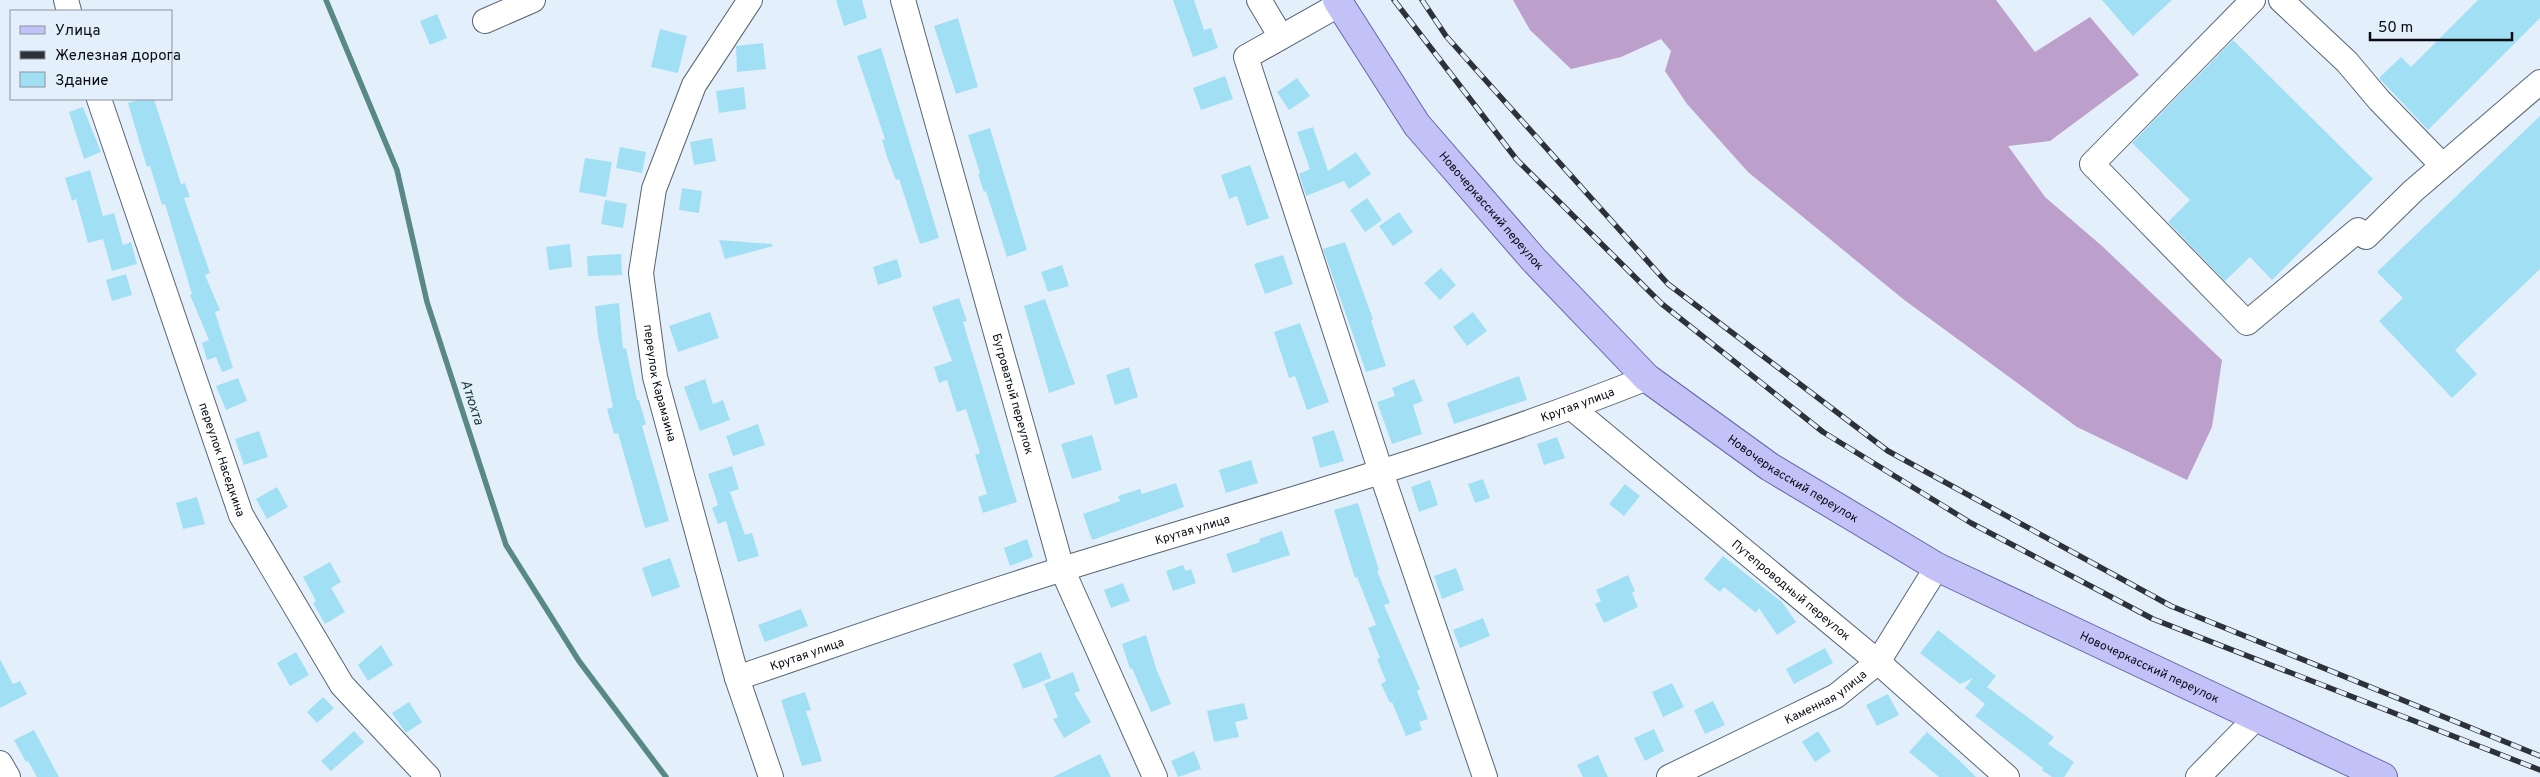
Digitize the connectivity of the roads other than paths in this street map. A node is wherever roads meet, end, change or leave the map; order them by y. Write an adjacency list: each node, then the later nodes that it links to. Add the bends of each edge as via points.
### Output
1 (533, 0): 8 (street)
2 (750, 0): 19 (street, переулок Карамзина, via 694,85 654,189 641,273 655,377)
3 (903, 0): 17 (street, Бугроватый переулок)
4 (1259, 0): 9 (street)
5 (2253, 0): 12 (street, via 2092,164 2247,323 2358,230 2366,238)
6 (2281, 0): 12 (street, via 2347,62)
7 (1338, 2): 9 (street, Новочеркасский переулок); 13 (main road, Новочеркасский переулок, via 1417,125 1534,260)
8 (485, 21)
9 (1281, 37): 15 (street, Новочеркасский переулок, via 1246,57)
10 (2540, 82): 12 (street)
11 (99, 100): 23 (street, переулок Наседкина, via 241,515 342,685)
12 (2442, 165)
13 (1647, 378): 14 (street, Крутая улица); 16 (main road, Новочеркасский переулок, via 1770,467)
14 (1572, 408): 15 (street, Крутая улица); 18 (street, Путепроводный переулок)
15 (1381, 472): 17 (street, Крутая улица); 26 (street, Новочеркасский переулок)
16 (1937, 567): 18 (street, Каменная улица); 20 (main road, Новочеркасский переулок)
17 (1062, 569): 19 (street, Крутая улица); 25 (street, Бугроватый переулок)
18 (1878, 662): 27 (street, Каменная улица, via 1836,696); 28 (street, Путепроводный переулок)
19 (737, 678): 24 (street, переулок Карамзина)
20 (2257, 717): 29 (street); 30 (main road, Новочеркасский переулок)
21 (0, 763): 22 (street)
22 (8, 777)
23 (428, 777)
24 (771, 777)
25 (1155, 777)
26 (1485, 777)
27 (1669, 777)
28 (2007, 777)
29 (2198, 777)
30 (2384, 777)

